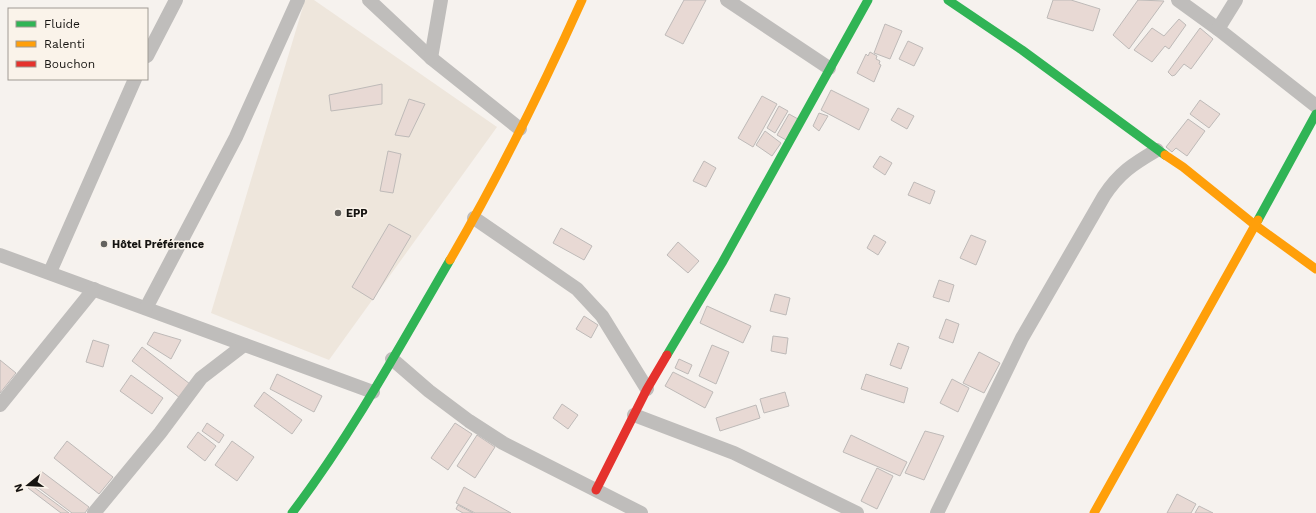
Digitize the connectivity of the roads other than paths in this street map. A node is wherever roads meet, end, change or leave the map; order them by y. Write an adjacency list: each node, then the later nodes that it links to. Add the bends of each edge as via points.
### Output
1 (176, 0): 12 (street)
2 (298, 0): 26 (street, via 236,137)
3 (369, 0): 13 (street)
4 (441, 0): 13 (street)
5 (582, 0): 18 (street)
6 (727, 0): 14 (street)
7 (868, 0): 14 (street)
8 (948, 0): 19 (street, via 1022,50)
9 (1178, 0): 11 (street)
10 (1236, 0): 11 (street)
11 (1218, 29): 16 (street)
12 (148, 54)
13 (431, 58): 18 (street)
14 (829, 68): 29 (street, via 722,262)
15 (135, 80): 24 (street)
16 (1316, 106)
17 (1316, 114): 21 (street)
18 (520, 129): 20 (street)
19 (1157, 150): 21 (street, via 1183,167); 39 (street, via 1132,165 1116,179 1104,196 1022,338)
20 (474, 218): 28 (street); 29 (street, via 577,289 602,316)
21 (1255, 225): 23 (street); 40 (street)
22 (0, 255): 24 (street)
23 (1316, 269)
24 (50, 272): 25 (street)
25 (94, 289): 26 (street); 31 (street)
26 (146, 308): 27 (street)
27 (244, 345): 30 (street); 35 (street, via 201,378 160,433)
28 (392, 359): 30 (street); 33 (street, via 429,391 503,443)
29 (647, 389): 32 (street)
30 (372, 392): 36 (street)
31 (0, 405)
32 (634, 415): 33 (street); 38 (street, via 734,453)
33 (596, 490): 34 (street)
34 (612, 507): 37 (street)
35 (94, 513)
36 (292, 513)
37 (641, 513)
38 (857, 513)
39 (937, 513)
40 (1094, 513)

